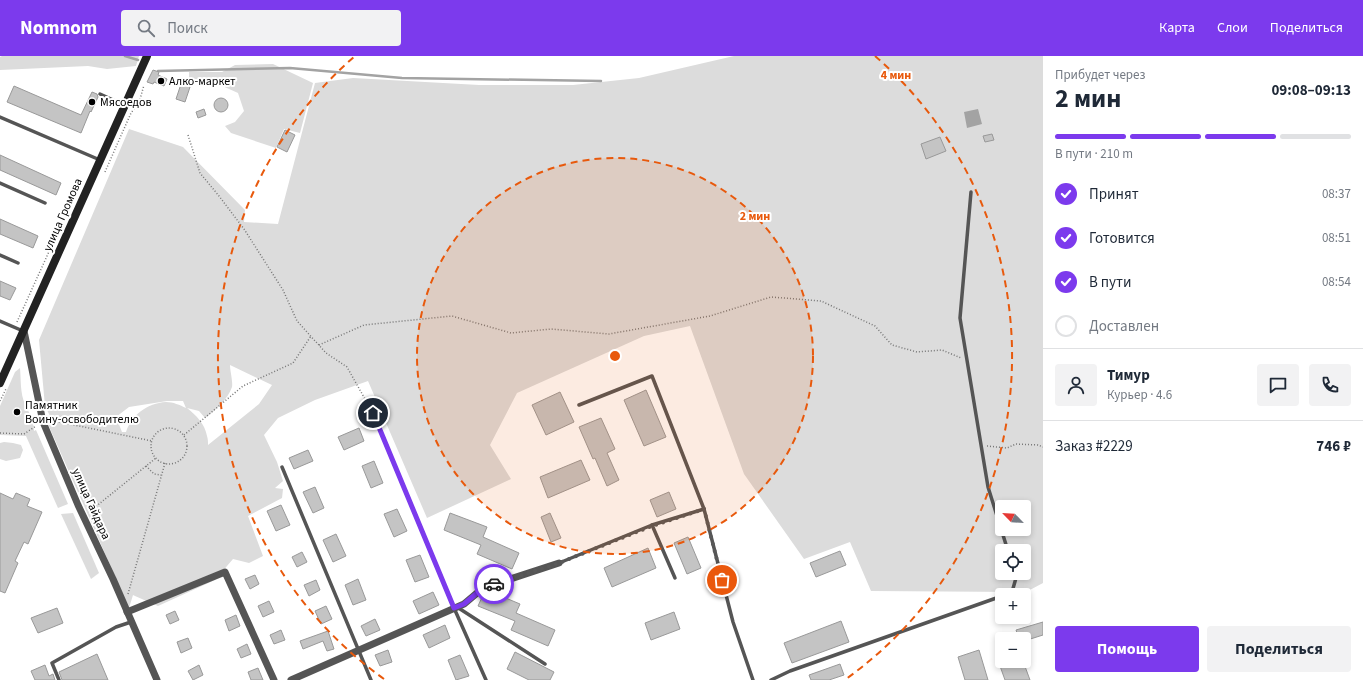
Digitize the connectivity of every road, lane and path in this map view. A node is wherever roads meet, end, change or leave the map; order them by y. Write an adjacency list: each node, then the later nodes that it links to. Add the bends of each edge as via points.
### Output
1 (146, 58): 3 (street, улица Громова)
2 (100, 94): 3 (lane)
3 (126, 106): 6 (street, улица Громова)
4 (0, 117): 6 (lane)
5 (188, 135): 14 (path, via 200,173 244,229 283,290 297,321)
6 (101, 160): 13 (street, улица Громова)
7 (0, 183): 9 (lane)
8 (971, 192): 16 (lane, via 960,318)
9 (45, 203)
10 (0, 255): 11 (lane)
11 (18, 263)
12 (0, 321): 13 (lane)
13 (24, 331): 17 (street, улица Громова); 20 (street, улица Гайдара)
14 (311, 336): 15 (path); 22 (path, via 293,363 243,386)
15 (319, 346): 16 (path, via 364,325 452,316 511,333 551,329 609,334 710,316 771,297 821,301 875,326 892,345 917,352 942,350); 19 (path, via 347,367)
16 (967, 360): 24 (lane)
17 (0, 383)
18 (579, 405): 31 (lane, via 652,376)
19 (373, 413): 38 (lane)
20 (43, 422): 21 (path, via 24,434); 23 (path, via 50,420); 32 (street, улица Гайдара)
21 (0, 433)
22 (184, 434): 23 (path, via 175,428 163,428); 27 (path, via 188,447 183,458 172,464)
23 (152, 441): 26 (path, via 151,447)
24 (981, 445): 25 (path, via 1007,448 1016,444 1038,444); 34 (lane, via 988,487)
25 (1043, 447)
26 (156, 458): 27 (path); 28 (path)
27 (165, 463): 30 (path)
28 (146, 466): 30 (path, via 154,474); 32 (path)
29 (282, 467): 41 (lane)
30 (161, 476): 39 (path)
31 (704, 509): 33 (lane); 49 (lane, via 733,622)
32 (84, 517): 39 (street, улица Гайдара)
33 (652, 526): 35 (lane); 36 (lane)
34 (1006, 544)
35 (559, 563): 38 (street, via 483,588 464,604)
36 (675, 578)
37 (995, 598): 50 (lane)
38 (456, 607): 41 (street); 42 (lane); 48 (lane)
39 (126, 609): 40 (street, улица Гайдара); 45 (street, via 225,572)
40 (132, 622): 43 (lane, via 116,627 52,663); 44 (street, улица Гайдара)
41 (359, 651): 46 (street); 47 (lane)
42 (545, 664)
43 (59, 680)
44 (157, 680)
45 (274, 680)
46 (291, 680)
47 (371, 680)
48 (486, 680)
49 (753, 680)
50 (771, 680)

